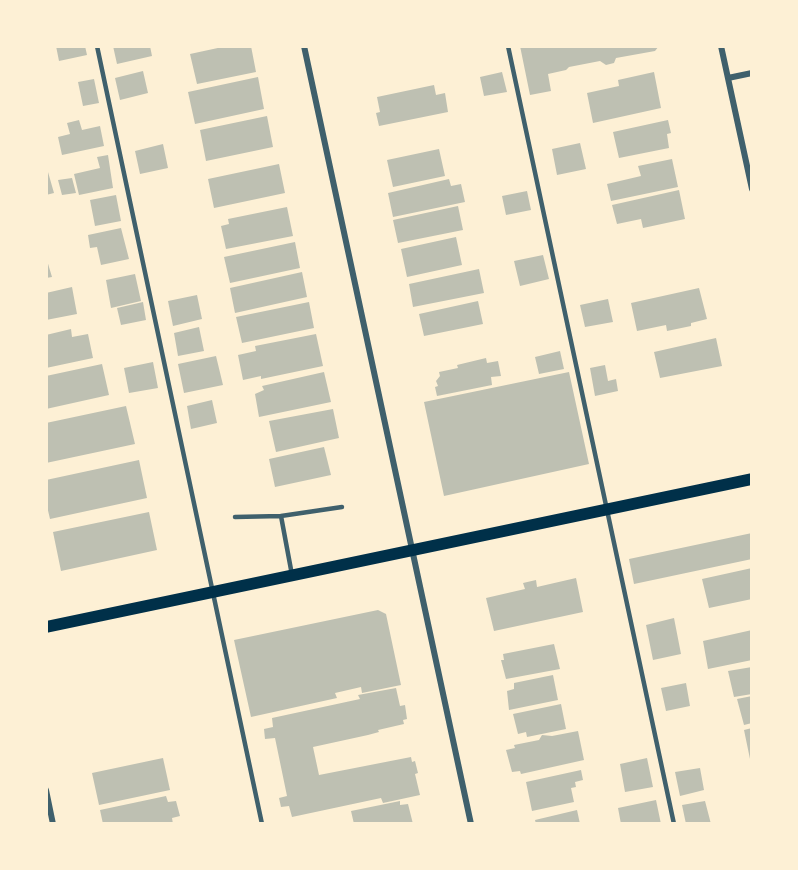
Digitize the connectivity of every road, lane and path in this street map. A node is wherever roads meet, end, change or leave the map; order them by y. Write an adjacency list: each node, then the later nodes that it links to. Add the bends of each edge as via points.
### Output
1 (97, 46): 15 (lane)
2 (304, 46): 13 (street)
3 (508, 46): 10 (lane)
4 (722, 46): 6 (street)
5 (752, 73): 6 (street)
6 (728, 78): 7 (street)
7 (752, 189)
8 (752, 479): 10 (main road)
9 (342, 507): 11 (lane)
10 (607, 510): 13 (main road); 21 (lane)
11 (281, 516): 12 (lane); 14 (lane)
12 (236, 517)
13 (413, 550): 14 (main road); 20 (street)
14 (292, 575): 15 (main road)
15 (213, 592): 16 (main road); 19 (lane)
16 (46, 627)
17 (46, 790): 18 (street)
18 (54, 824)
19 (262, 824)
20 (471, 824)
21 (674, 824)

